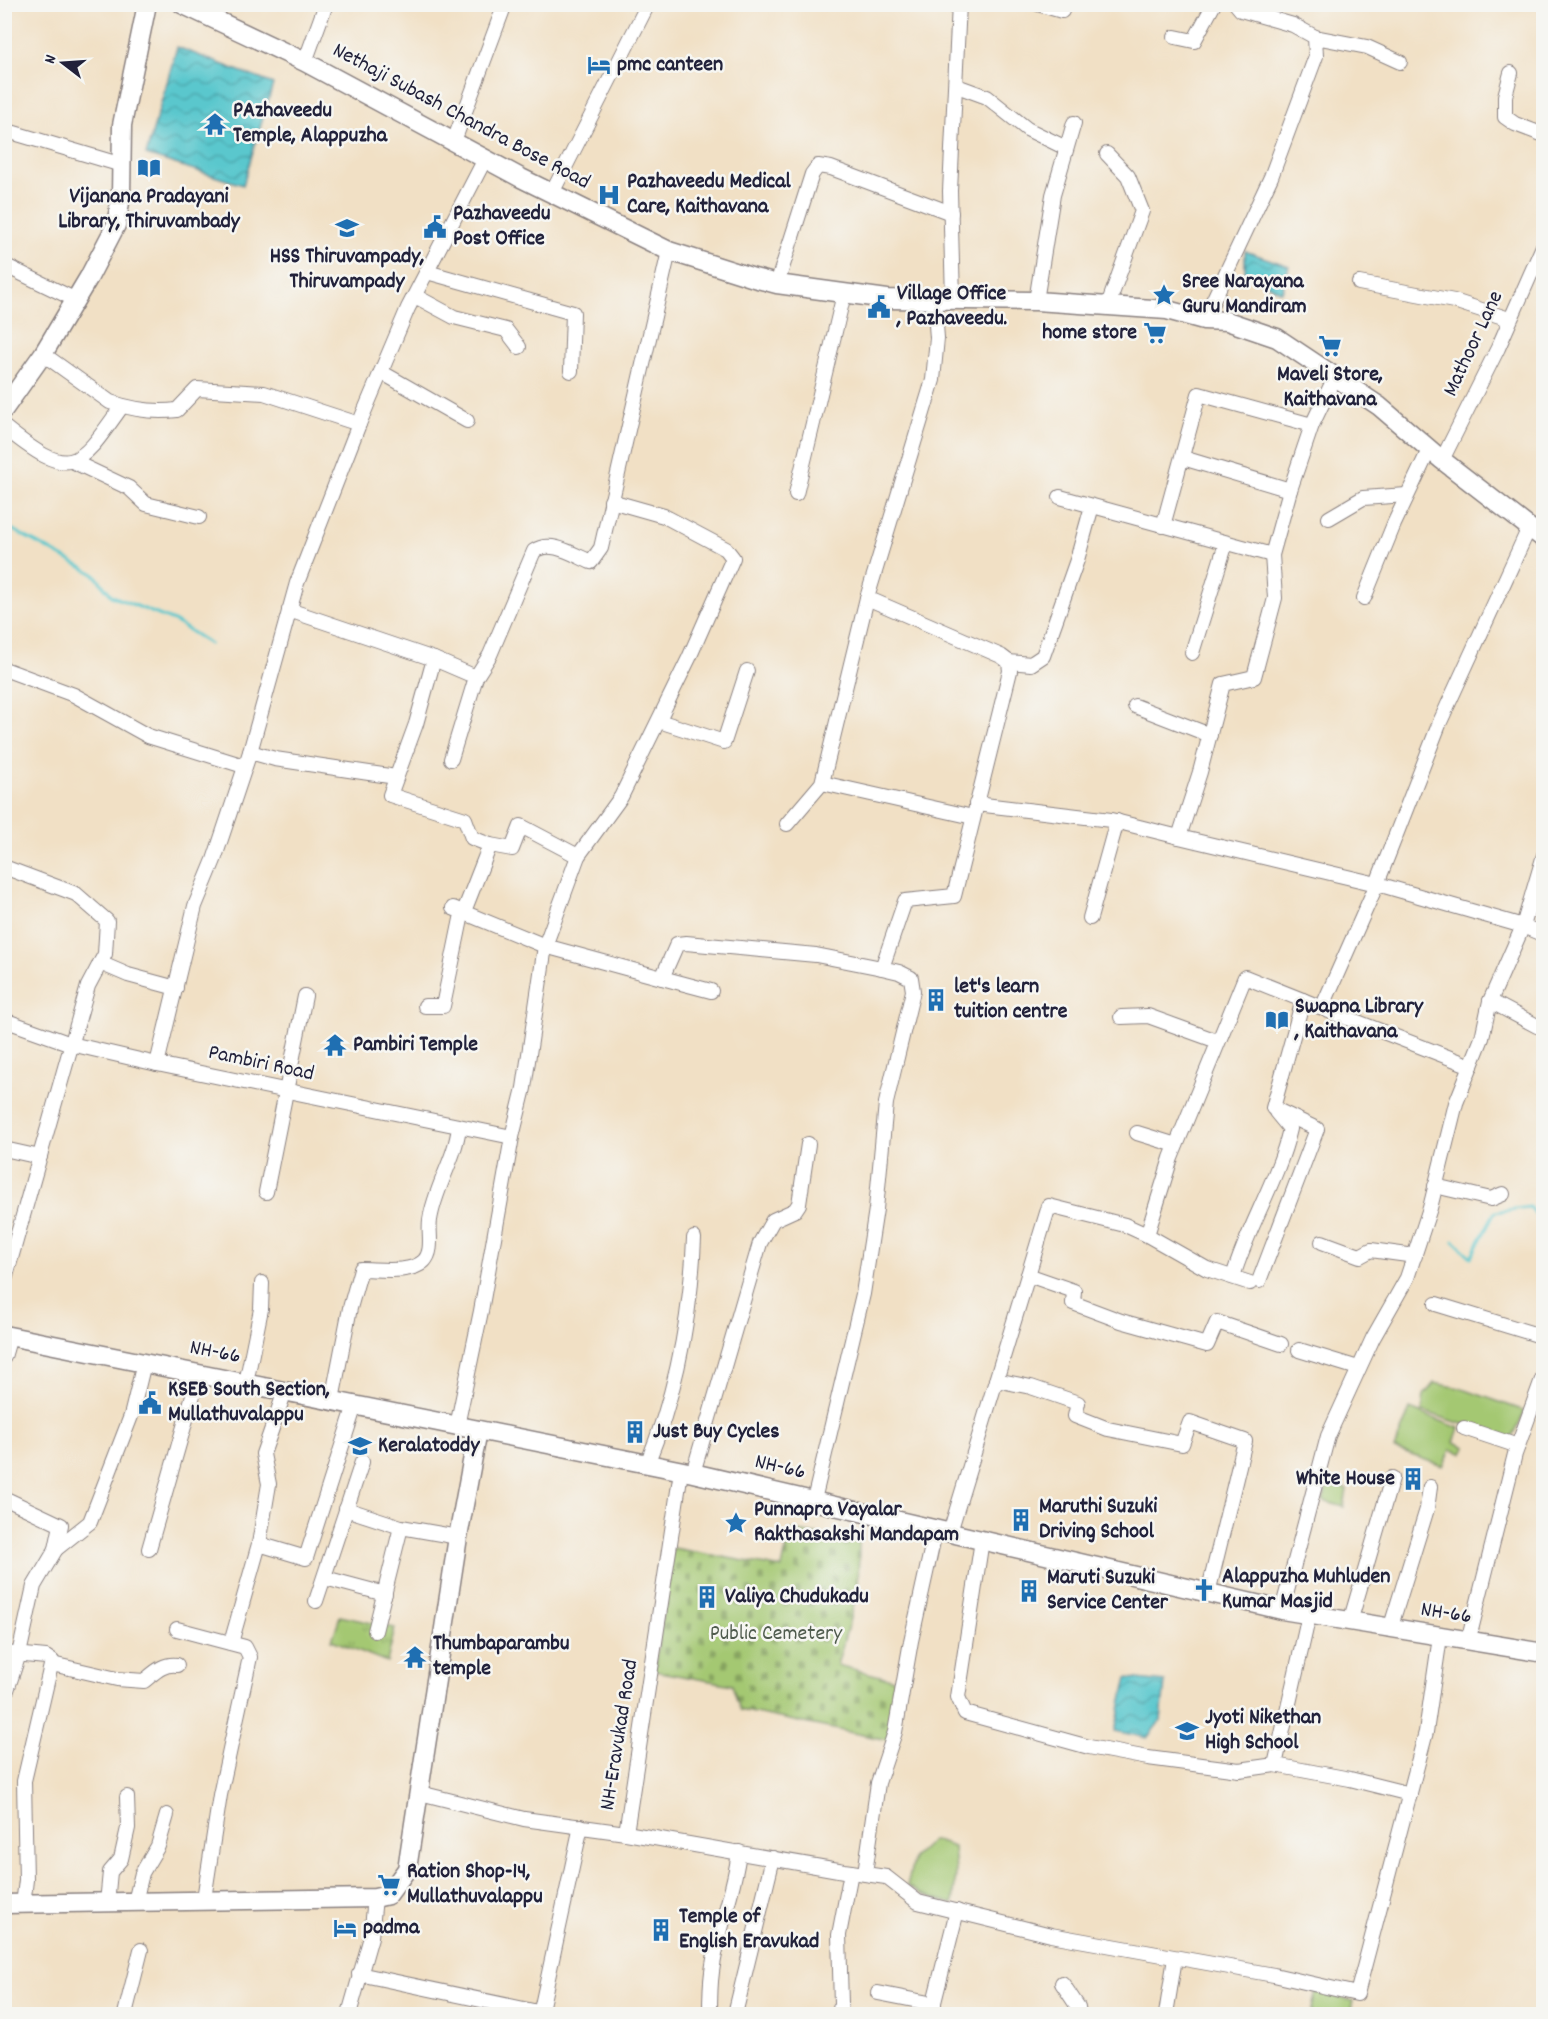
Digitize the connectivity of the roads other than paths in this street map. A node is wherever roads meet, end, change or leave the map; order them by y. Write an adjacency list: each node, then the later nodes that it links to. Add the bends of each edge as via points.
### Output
1 (147, 4): 25 (main road, via 122,125)
2 (182, 4): 10 (main road, Nethaji Subash Chandra Bose Road)
3 (326, 4): 14 (street)
4 (505, 4): 21 (street)
5 (648, 4): 26 (street)
6 (959, 4): 17 (street)
7 (1038, 4): 11 (street)
8 (1214, 4): 12 (street, via 1194,41)
9 (1236, 4): 13 (street, via 1241,10 1293,25)
10 (208, 10): 14 (main road, Nethaji Subash Chandra Bose Road)
11 (1062, 11)
12 (1175, 36)
13 (1315, 37): 15 (street, via 1367,47); 42 (street, via 1316,56 1271,177)
14 (305, 62): 21 (main road, Nethaji Subash Chandra Bose Road)
15 (1400, 62)
16 (1511, 73): 20 (street, via 1505,117)
17 (957, 86): 22 (street, via 987,97 1028,129); 27 (street)
18 (1074, 123): 22 (street)
19 (4, 130): 25 (street)
20 (1544, 135)
21 (454, 141): 24 (main road, Nethaji Subash Chandra Bose Road)
22 (1066, 148): 39 (street, via 1053,195)
23 (1107, 154): 40 (street, via 1128,176 1142,211)
24 (485, 159): 26 (main road, Nethaji Subash Chandra Bose Road); 31 (street)
25 (122, 165): 38 (main road, via 116,225)
26 (552, 193): 29 (main road, Nethaji Subash Chandra Bose Road)
27 (951, 213): 33 (street, via 818,166 812,174); 37 (street)
28 (1544, 244): 41 (street, Mathoor Lane)
29 (669, 251): 33 (main road, Nethaji Subash Chandra Bose Road); 61 (street)
30 (4, 265): 38 (street)
31 (427, 272): 35 (street); 45 (street, via 573,313)
32 (1359, 283): 41 (street, via 1454,301)
33 (777, 284): 34 (main road, Nethaji Subash Chandra Bose Road)
34 (844, 294): 36 (main road, Nethaji Subash Chandra Bose Road); 58 (street)
35 (414, 296): 43 (street, via 454,317 506,330); 46 (street)
36 (934, 299): 37 (main road, Nethaji Subash Chandra Bose Road); 69 (street, via 937,338 933,380)
37 (953, 299): 39 (main road, Nethaji Subash Chandra Bose Road)
38 (76, 300): 44 (main road)
39 (1036, 301): 40 (main road, Nethaji Subash Chandra Bose Road)
40 (1108, 305): 42 (main road, Nethaji Subash Chandra Bose Road, via 1167,310)
41 (1509, 319): 54 (street, Mathoor Lane, via 1498,348)
42 (1204, 320): 47 (main road, Nethaji Subash Chandra Bose Road, via 1227,321 1277,338)
43 (519, 347)
44 (43, 354): 48 (street, via 110,402); 49 (main road)
45 (571, 371)
46 (381, 372): 50 (street); 51 (street)
47 (1336, 375): 52 (street); 54 (main road, Nethaji Subash Chandra Bose Road)
48 (122, 406): 51 (street, via 177,410 197,389 264,393); 56 (street, via 87,454)
49 (4, 409)
50 (467, 421)
51 (359, 424): 71 (street)
52 (1312, 425): 55 (street, via 1199,394); 57 (street)
53 (4, 427): 56 (street, via 36,452)
54 (1435, 455): 59 (street, Mathoor Lane); 66 (main road, Nethaji Subash Chandra Bose Road)
55 (1183, 458): 57 (street); 65 (street)
56 (74, 462): 63 (street, via 129,489 146,504)
57 (1290, 490): 68 (street)
58 (796, 494)
59 (1407, 495): 64 (street, via 1363,498); 70 (street, Mathoor Lane)
60 (1060, 497): 62 (street)
61 (610, 501): 77 (street, via 601,548 591,562 553,546 541,546 534,551 490,655); 79 (street, via 664,516 726,549 733,558)
62 (1092, 506): 65 (street); 74 (street, via 1043,656 1031,664)
63 (199, 517)
64 (1329, 518)
65 (1164, 526): 67 (street)
66 (1536, 533): 94 (street, via 1440,722)
67 (1226, 543): 68 (street); 72 (street)
68 (1272, 555): 80 (street, via 1275,598 1254,676 1223,684)
69 (867, 598): 74 (street); 85 (street)
70 (1364, 598)
71 (290, 610): 73 (street); 81 (street)
72 (1192, 653)
73 (434, 659): 77 (street); 84 (street)
74 (1009, 662): 86 (street, via 1009,678)
75 (4, 669): 83 (street, via 74,695 148,736)
76 (747, 671): 79 (street, via 724,742)
77 (476, 676): 82 (street)
78 (1135, 706): 80 (street)
79 (659, 721): 92 (street, via 621,797)
80 (1210, 735): 89 (street)
81 (250, 752): 83 (street); 84 (street)
82 (451, 759)
83 (244, 766): 103 (street, via 195,906)
84 (396, 777): 90 (street, via 390,795 465,819 472,838)
85 (822, 783): 86 (street); 88 (street)
86 (975, 810): 87 (street); 101 (street, via 954,896 905,901)
87 (1117, 821): 89 (street); 96 (street)
88 (787, 824)
89 (1179, 837): 94 (street)
90 (490, 845): 92 (street, via 512,849 521,826); 95 (street)
91 (1544, 855): 97 (street)
92 (578, 856): 99 (street)
93 (4, 867): 100 (street, via 76,894 107,921 105,954)
94 (1376, 886): 97 (street); 109 (street, via 1325,1001)
95 (458, 910): 99 (street); 108 (street, via 443,1006)
96 (1090, 918)
97 (1523, 926): 98 (street); 107 (street)
98 (1544, 934)
99 (545, 946): 102 (street); 121 (street, via 524,1088)
100 (100, 963): 103 (street); 114 (street, via 87,986)
101 (882, 968): 102 (street, via 816,955 686,943 677,944); 162 (street, via 911,978 913,991 886,1103 863,1294)
102 (662, 978): 104 (street)
103 (176, 988): 115 (street)
104 (711, 991)
105 (305, 996): 117 (street)
106 (1303, 1000): 109 (street); 113 (street, via 1245,976); 118 (street)
107 (1490, 1001): 112 (street); 116 (street)
108 (425, 1006)
109 (1325, 1009): 116 (street)
110 (1121, 1017): 113 (street, via 1148,1016)
111 (4, 1020): 114 (street, Pambiri Road)
112 (1537, 1026)
113 (1217, 1041): 123 (street)
114 (71, 1044): 115 (street, Pambiri Road); 125 (street)
115 (157, 1064): 117 (street, Pambiri Road)
116 (1471, 1066): 126 (street, via 1456,1103)
117 (287, 1091): 119 (street, Pambiri Road); 127 (street)
118 (1273, 1108): 134 (street, via 1290,1129 1284,1154 1242,1244); 134 (street, via 1317,1129 1255,1282)
119 (459, 1127): 121 (street, Pambiri Road); 150 (street, via 457,1146 437,1188 424,1261 409,1268 361,1269)
120 (1137, 1133): 123 (street)
121 (512, 1137): 152 (street)
122 (808, 1144): 158 (street, NH-Eravukad Road, via 799,1203 795,1210 773,1220 760,1243)
123 (1176, 1145): 129 (street)
124 (4, 1149): 125 (street)
125 (40, 1157): 136 (street)
126 (1435, 1186): 128 (street, via 1491,1199); 132 (street)
127 (266, 1192)
128 (1503, 1194)
129 (1147, 1235): 133 (street, via 1125,1225 1048,1206); 134 (street, via 1207,1269)
130 (694, 1238): 157 (street, via 692,1286 679,1361)
131 (1322, 1242): 132 (street, via 1360,1256 1371,1250)
132 (1415, 1256): 144 (street)
133 (1028, 1275): 140 (street, via 1074,1291 1073,1303 1120,1321 1207,1345 1216,1322); 147 (street)
134 (1233, 1277)
135 (262, 1282): 148 (street, via 261,1309)
136 (4, 1283)
137 (1436, 1304): 139 (street)
138 (8, 1335): 142 (street); 143 (main road, NH-66)
139 (1544, 1337)
140 (1281, 1344)
141 (1299, 1350): 144 (street)
142 (4, 1357)
143 (144, 1364): 145 (main road, NH-66); 169 (street, via 131,1416 90,1522)
144 (1358, 1368): 175 (street, via 1328,1436)
145 (199, 1374): 148 (main road, NH-66); 170 (street)
146 (1544, 1374): 155 (street)
147 (996, 1380): 165 (street); 172 (street, via 1078,1403 1076,1416 1108,1429 1182,1444 1190,1422 1245,1441)
148 (246, 1383): 149 (main road, NH-66)
149 (285, 1391): 150 (main road, NH-66); 168 (street, via 263,1454 268,1484)
150 (332, 1400): 151 (main road, NH-66)
151 (355, 1406): 152 (main road, NH-66); 168 (street, via 306,1558)
152 (457, 1426): 154 (main road, NH-66)
153 (1464, 1428): 155 (street)
154 (478, 1430): 157 (main road, NH-66); 166 (main road)
155 (1518, 1446): 182 (street)
156 (362, 1462): 163 (street)
157 (647, 1464): 158 (main road, NH-66)
158 (687, 1472): 162 (main road, NH-66); 196 (street, NH-Eravukad Road)
159 (1392, 1478): 177 (street)
160 (1430, 1487): 179 (street, via 1427,1509)
161 (4, 1498): 169 (street, via 62,1525)
162 (814, 1500): 165 (main road, NH-66)
163 (346, 1509): 164 (street); 171 (street)
164 (401, 1527): 166 (street); 173 (street)
165 (943, 1530): 167 (main road, NH-66); 199 (street, via 910,1641 895,1732 878,1783)
166 (458, 1538): 191 (main road)
167 (982, 1540): 172 (main road, NH-66); 190 (street, via 958,1697 965,1713 1089,1747 1148,1758 1239,1770)
168 (259, 1544): 183 (street)
169 (56, 1550): 186 (street, via 34,1586)
170 (149, 1550)
171 (325, 1578): 173 (street); 174 (street)
172 (1208, 1593): 175 (main road, NH-66)
173 (385, 1594): 180 (street)
174 (316, 1601)
175 (1282, 1610): 176 (main road, NH-66)
176 (1309, 1615): 177 (main road, NH-66); 190 (street)
177 (1350, 1622): 179 (main road, NH-66)
178 (177, 1629): 183 (street)
179 (1390, 1629): 181 (main road, NH-66)
180 (375, 1631)
181 (1440, 1637): 182 (main road, NH-66); 192 (street, via 1426,1732)
182 (1468, 1642): 185 (main road, NH-66)
183 (231, 1643): 201 (street, via 245,1647 250,1658 220,1795)
184 (4, 1653): 186 (street)
185 (1544, 1653)
186 (19, 1654): 187 (street, via 46,1657); 189 (street)
187 (52, 1664): 188 (street, via 144,1681 170,1664); 205 (street, via 24,1781)
188 (177, 1665)
189 (4, 1699)
190 (1275, 1765): 192 (street)
191 (420, 1794): 195 (street, NH-Eravukad Road, via 524,1820); 200 (main road, via 407,1869 388,1895)
192 (1410, 1794): 208 (street, via 1357,1994)
193 (128, 1797): 203 (street, via 128,1827 121,1859 110,1872)
194 (166, 1815): 202 (street, via 158,1846 142,1873)
195 (581, 1826): 196 (street, NH-Eravukad Road); 213 (street)
196 (626, 1833): 197 (street)
197 (739, 1851): 198 (street); 217 (street, via 735,1884 712,1971)
198 (773, 1858): 199 (street); 218 (street)
199 (858, 1872): 206 (street, via 886,1877 918,1902); 219 (street, via 839,1935)
200 (375, 1898): 201 (main road); 209 (street, via 371,1937)
201 (204, 1899): 202 (main road)
202 (135, 1902): 203 (main road)
203 (107, 1903): 205 (main road)
204 (4, 1904): 205 (main road)
205 (23, 1905)
206 (957, 1911): 208 (street, via 1052,1935); 212 (street)
207 (141, 1950): 214 (street)
208 (1175, 1958): 221 (street)
209 (359, 1974): 213 (street, via 534,2013); 215 (street)
210 (1062, 1983): 220 (street)
211 (878, 1994): 212 (street)
212 (933, 2009)
213 (541, 2010): 216 (street)
214 (125, 2014)
215 (349, 2014)
216 (555, 2014)
217 (710, 2014)
218 (735, 2014)
219 (839, 2014)
220 (1079, 2014)
221 (1166, 2014)

